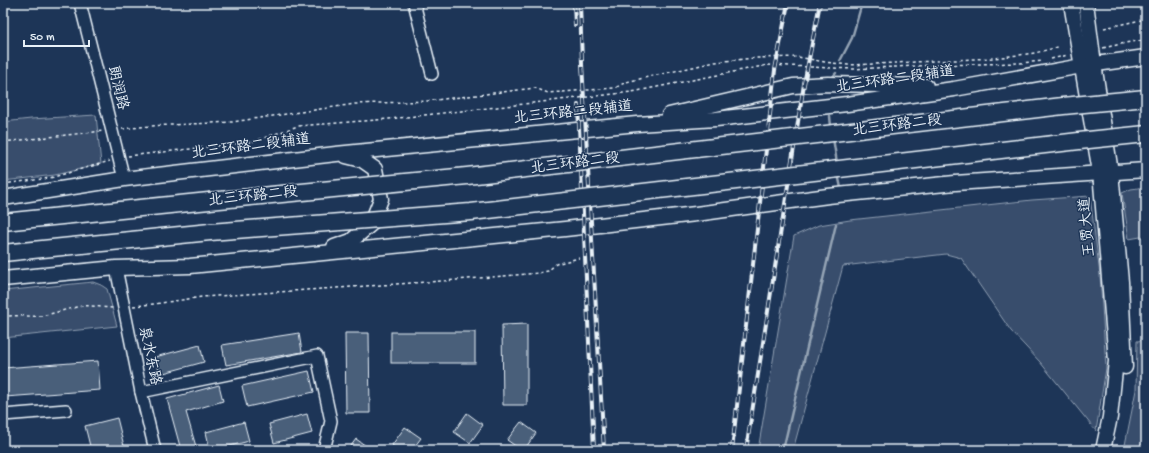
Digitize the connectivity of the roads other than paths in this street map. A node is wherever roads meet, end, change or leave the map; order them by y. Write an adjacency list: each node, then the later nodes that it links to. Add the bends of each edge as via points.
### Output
1 (80, 3): 17 (street, 朗润路)
2 (414, 3): 7 (street)
3 (1071, 3): 6 (main road, 王贾大道)
4 (1086, 3): 6 (main road, 王贾大道)
5 (1146, 57): 6 (main road, 北三环路二段辅道)
6 (1087, 58): 8 (main road, 北三环路二段辅道); 16 (main road, 王贾大道)
7 (432, 74)
8 (967, 87): 12 (main road, 北三环路二段辅道, via 716,119); 12 (main road, via 828,84 793,86)
9 (1146, 90): 11 (highway, bridge)
10 (1146, 98): 11 (highway, 北三环路二段, bridge)
11 (1064, 106): 20 (highway, 北三环路二段, bridge, via 467,176)
12 (637, 124): 14 (main road, 北三环路二段辅道)
13 (1146, 134): 22 (highway, 北三环路二段, bridge, via 472,212 210,232)
14 (336, 154): 17 (main road, 北三环路二段辅道); 23 (main road, via 362,160 374,169 381,199 371,224 351,241)
15 (1146, 170): 16 (main road)
16 (1105, 172): 23 (main road, via 828,196 688,215); 31 (main road, 王贾大道, via 1116,361 1110,417); 32 (main road, 王贾大道, via 1121,282 1125,362 1121,410)
17 (124, 179): 18 (main road, 北三环路二段辅道)
18 (3, 198)
19 (3, 215): 20 (highway)
20 (50, 217): 21 (highway, 北三环路二段)
21 (3, 222)
22 (4, 253)
23 (313, 254): 24 (main road, via 190,266)
24 (116, 268): 25 (main road); 26 (street, 泉水东路)
25 (3, 279)
26 (141, 392): 29 (street, 泉水东路); 30 (street, via 318,356 331,421)
27 (66, 410): 28 (street)
28 (3, 415)
29 (155, 450)
30 (326, 450)
31 (1103, 450)
32 (1112, 450)

